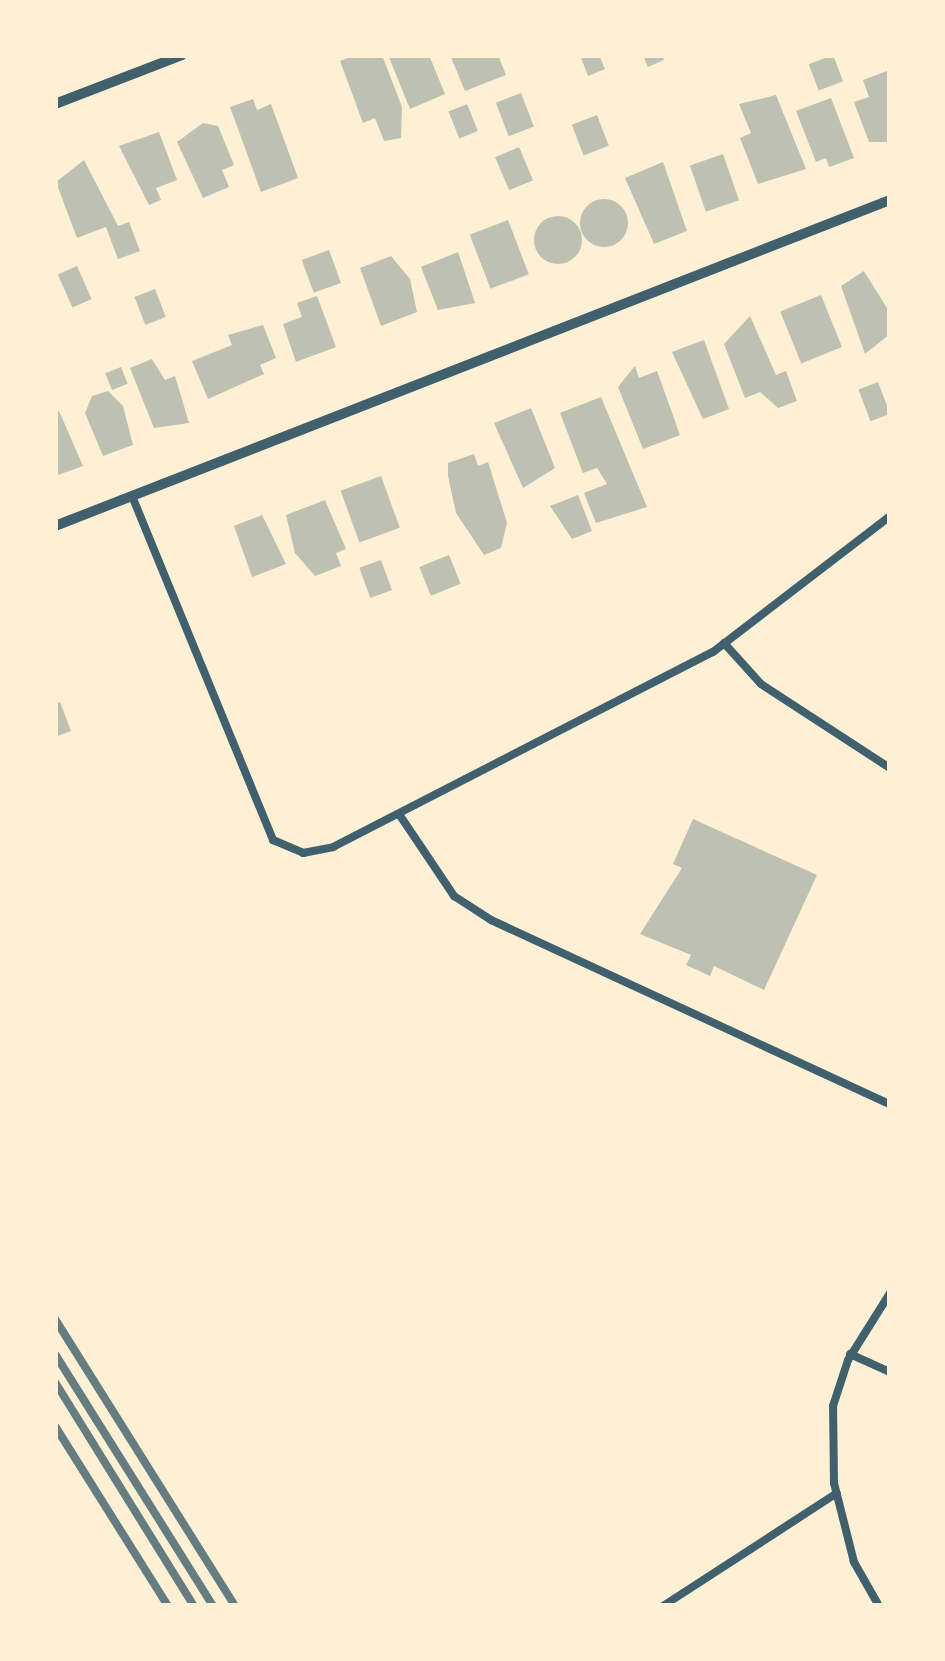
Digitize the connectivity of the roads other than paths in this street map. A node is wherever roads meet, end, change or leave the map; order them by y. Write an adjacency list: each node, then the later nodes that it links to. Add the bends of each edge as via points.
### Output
1 (182, 55): 2 (street)
2 (55, 104)
3 (890, 200): 4 (street)
4 (132, 496): 6 (street); 9 (lane, via 273,840 303,853 334,847)
5 (890, 516): 7 (lane)
6 (55, 526)
7 (724, 643): 8 (lane, via 761,684); 9 (lane)
8 (890, 768)
9 (399, 814): 10 (lane, via 454,896 491,920)
10 (890, 1104)
11 (890, 1294): 12 (lane)
12 (850, 1354): 13 (lane); 14 (lane, via 833,1406)
13 (890, 1372)
14 (837, 1493): 15 (lane); 16 (lane, via 854,1562)
15 (663, 1606)
16 (879, 1606)

